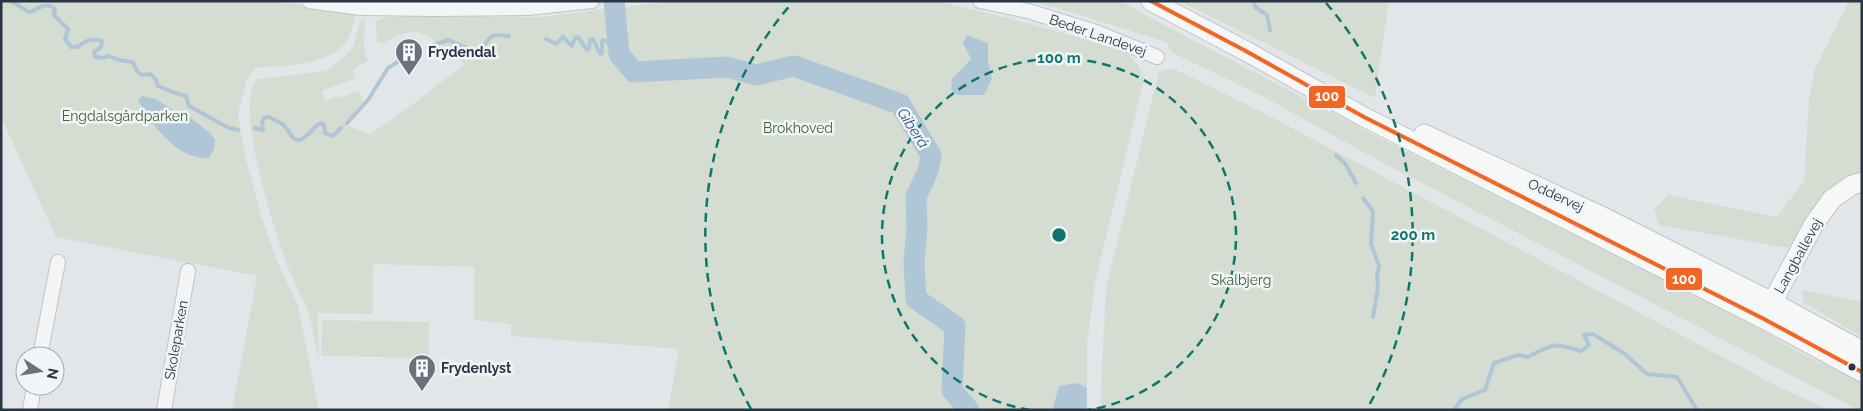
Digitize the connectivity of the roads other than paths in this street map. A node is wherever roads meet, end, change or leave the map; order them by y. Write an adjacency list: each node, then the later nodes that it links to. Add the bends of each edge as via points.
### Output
1 (309, 1): 2 (street, via 361,8 434,9 528,8)
2 (592, 1)
3 (980, 1): 6 (street, Beder Landevej, via 1028,11 1096,32)
4 (1151, 1): 5 (main road, Oddervej)
5 (1244, 50): 10 (main road, Oddervej, via 1599,215); 11 (main road, Oddervej, via 1364,117)
6 (1158, 56)
7 (1862, 182): 10 (main road, Langballevej, via 1832,199 1818,218)
8 (58, 262): 12 (street)
9 (188, 271): 17 (street, Skoleparken)
10 (1772, 302): 11 (main road, Langballevej); 13 (main road, Oddervej)
11 (1764, 319): 14 (main road, Oddervej)
12 (42, 346)
13 (1862, 351)
14 (1862, 372)
15 (32, 396): 16 (street)
16 (30, 410)
17 (164, 410)

